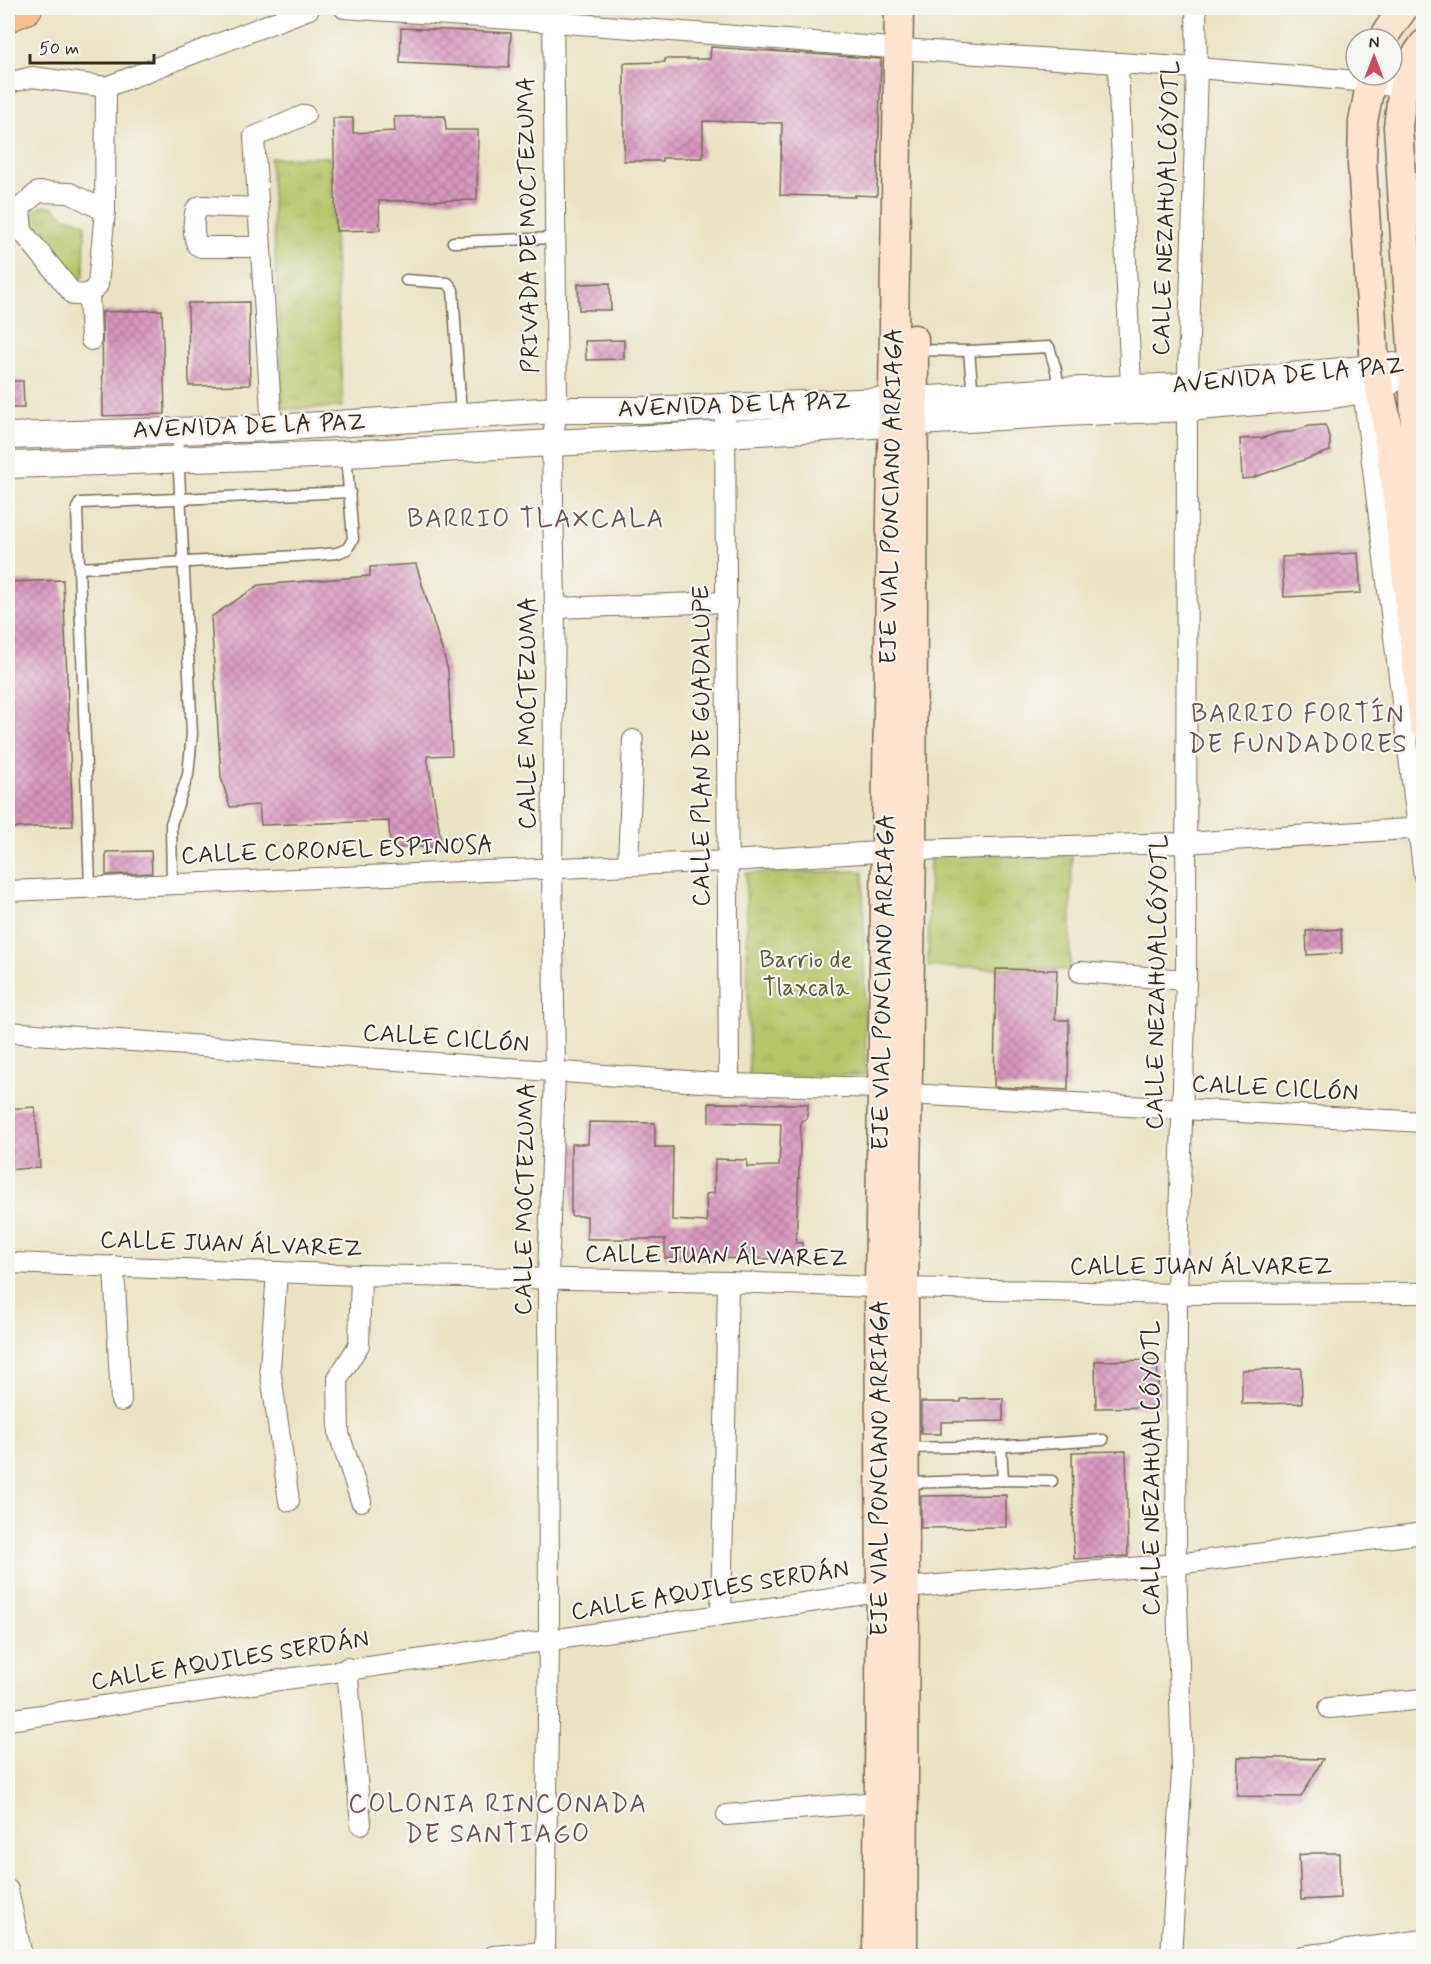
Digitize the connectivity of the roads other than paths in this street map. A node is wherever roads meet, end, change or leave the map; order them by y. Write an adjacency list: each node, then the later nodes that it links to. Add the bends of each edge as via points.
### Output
1 (26, 8): 10 (main road)
2 (344, 8): 8 (street)
3 (899, 8): 13 (main road, EJE VIAL PONCIANO ARRIAGA)
4 (914, 8): 13 (main road, EJE VIAL PONCIANO ARRIAGA)
5 (1196, 8): 15 (street, CALLE NEZAHUALCÓYOTL)
6 (1404, 8): 11 (main road)
7 (309, 9): 18 (street)
8 (413, 10): 9 (street)
9 (553, 15): 13 (street); 25 (street, PRIVADA DE MOCTEZUMA)
10 (8, 16)
11 (1385, 26)
12 (1424, 44): 21 (main road, via 1410,64)
13 (908, 49): 14 (street); 31 (main road, EJE VIAL PONCIANO ARRIAGA); 42 (main road, EJE VIAL PONCIANO ARRIAGA)
14 (1118, 63): 15 (street); 35 (street)
15 (1197, 68): 16 (street); 37 (street, CALLE NEZAHUALCÓYOTL)
16 (1344, 77)
17 (8, 83): 18 (street, via 32,77)
18 (106, 87): 24 (street)
19 (1370, 87): 34 (main road, via 1363,122 1362,164)
20 (1397, 87): 21 (street)
21 (1404, 89): 33 (main road, via 1398,128)
22 (305, 115): 23 (street, via 254,137)
23 (258, 208): 27 (street); 27 (street, via 201,206 194,215 194,238 201,247)
24 (105, 211): 29 (street, via 98,285); 29 (street, via 70,193 38,192 21,208 22,231 74,295)
25 (555, 238): 26 (lane); 40 (street, PRIVADA DE MOCTEZUMA)
26 (453, 242)
27 (261, 248): 44 (street)
28 (406, 280): 43 (lane, via 448,283 453,290)
29 (89, 294): 30 (street)
30 (91, 340)
31 (914, 350): 32 (lane); 42 (main road, EJE VIAL PONCIANO ARRIAGA)
32 (969, 351): 36 (lane); 38 (lane, via 1049,347)
33 (1420, 371): 34 (street, AVENIDA DE LA PAZ); 53 (main road)
34 (1378, 388): 37 (street, AVENIDA DE LA PAZ); 50 (main road); 53 (main road, via 1403,417); 62 (main road, via 1397,498)
35 (1131, 389): 37 (street, AVENIDA DE LA PAZ); 38 (street, AVENIDA DE LA PAZ)
36 (973, 397): 38 (street, AVENIDA DE LA PAZ); 42 (street, AVENIDA DE LA PAZ)
37 (1187, 397): 38 (street, AVENIDA DE LA PAZ); 65 (street, CALLE NEZAHUALCÓYOTL)
38 (1061, 402): 42 (street, AVENIDA DE LA PAZ)
39 (726, 407): 41 (street, AVENIDA DE LA PAZ); 42 (street, AVENIDA DE LA PAZ); 46 (street, CALLE PLAN DE GUADALUPE)
40 (557, 410): 41 (street, AVENIDA DE LA PAZ); 43 (street, AVENIDA DE LA PAZ); 49 (street, PRIVADA DE MOCTEZUMA)
41 (642, 410): 48 (street)
42 (904, 412): 46 (street, AVENIDA DE LA PAZ); 66 (main road, EJE VIAL PONCIANO ARRIAGA)
43 (461, 416): 44 (street, AVENIDA DE LA PAZ)
44 (272, 428): 45 (street, AVENIDA DE LA PAZ)
45 (177, 430): 47 (street, AVENIDA DE LA PAZ); 52 (lane)
46 (726, 434): 48 (street, AVENIDA DE LA PAZ); 60 (street, CALLE PLAN DE GUADALUPE)
47 (8, 436)
48 (643, 438): 49 (street, AVENIDA DE LA PAZ)
49 (552, 442): 51 (street, AVENIDA DE LA PAZ); 61 (street, CALLE MOCTEZUMA)
50 (1370, 442): 64 (street)
51 (346, 453): 52 (street, AVENIDA DE LA PAZ); 55 (lane)
52 (178, 459): 54 (street, AVENIDA DE LA PAZ); 56 (lane)
53 (1416, 459): 57 (main road)
54 (8, 465)
55 (350, 492): 56 (lane); 58 (lane, via 353,539 347,549 315,555)
56 (180, 498): 58 (lane); 59 (lane, via 80,503)
57 (1424, 547)
58 (183, 562): 59 (lane); 71 (lane, via 192,734 188,775 171,824)
59 (80, 568): 72 (lane)
60 (727, 602): 61 (street); 67 (street, CALLE PLAN DE GUADALUPE)
61 (555, 608): 69 (street, CALLE MOCTEZUMA)
62 (1424, 725)
63 (633, 740): 68 (street)
64 (1420, 828): 65 (street, CALLE CORONEL ESPINOSA); 70 (street)
65 (1185, 843): 66 (street, CALLE CORONEL ESPINOSA); 75 (street, CALLE NEZAHUALCÓYOTL)
66 (899, 851): 67 (street, CALLE CORONEL ESPINOSA); 79 (main road, EJE VIAL PONCIANO ARRIAGA)
67 (729, 861): 68 (street, CALLE CORONEL ESPINOSA); 78 (street, CALLE PLAN DE GUADALUPE)
68 (628, 864): 69 (street, CALLE CORONEL ESPINOSA)
69 (552, 868): 71 (street, CALLE CORONEL ESPINOSA); 77 (street, CALLE MOCTEZUMA)
70 (1424, 876)
71 (172, 883): 72 (street, CALLE CORONEL ESPINOSA)
72 (90, 887): 73 (street, CALLE CORONEL ESPINOSA)
73 (8, 891)
74 (1080, 972): 75 (street)
75 (1186, 980): 80 (street, CALLE NEZAHUALCÓYOTL)
76 (8, 1032): 77 (street, CALLE CICLÓN)
77 (555, 1072): 78 (street, CALLE CICLÓN); 86 (street, CALLE MOCTEZUMA)
78 (729, 1084): 79 (street, CALLE CICLÓN)
79 (895, 1091): 80 (street, CALLE CICLÓN); 88 (main road, EJE VIAL PONCIANO ARRIAGA)
80 (1182, 1109): 81 (street, CALLE CICLÓN); 90 (street, CALLE NEZAHUALCÓYOTL)
81 (1424, 1122)
82 (8, 1263): 83 (street, CALLE JUAN ÁLVAREZ)
83 (114, 1266): 84 (street, CALLE JUAN ÁLVAREZ); 91 (street)
84 (277, 1272): 85 (street, CALLE JUAN ÁLVAREZ); 98 (street, via 270,1368)
85 (361, 1275): 86 (street, CALLE JUAN ÁLVAREZ); 99 (street, via 358,1345 338,1378 339,1434)
86 (548, 1278): 87 (street, CALLE JUAN ÁLVAREZ); 104 (street, CALLE MOCTEZUMA)
87 (728, 1282): 88 (street, CALLE JUAN ÁLVAREZ); 103 (street)
88 (892, 1288): 90 (street, CALLE JUAN ÁLVAREZ); 94 (main road, EJE VIAL PONCIANO ARRIAGA); 102 (main road, EJE VIAL PONCIANO ARRIAGA)
89 (1424, 1293): 90 (street, CALLE JUAN ÁLVAREZ)
90 (1177, 1294): 101 (street, CALLE NEZAHUALCÓYOTL)
91 (121, 1401)
92 (1103, 1440): 93 (lane)
93 (1001, 1446): 94 (lane); 95 (lane)
94 (904, 1448): 97 (main road, EJE VIAL PONCIANO ARRIAGA)
95 (1003, 1480): 96 (lane); 97 (lane)
96 (1052, 1481)
97 (905, 1483): 102 (main road, EJE VIAL PONCIANO ARRIAGA)
98 (289, 1501)
99 (361, 1501)
100 (1424, 1533): 101 (street, CALLE AQUILES SERDÁN)
101 (1176, 1564): 102 (street, CALLE AQUILES SERDÁN); 119 (street, CALLE NEZAHUALCÓYOTL, via 1182,1771)
102 (893, 1589): 103 (street, CALLE AQUILES SERDÁN); 109 (main road, EJE VIAL PONCIANO ARRIAGA); 118 (main road, EJE VIAL PONCIANO ARRIAGA)
103 (721, 1615): 104 (street, CALLE AQUILES SERDÁN)
104 (549, 1641): 105 (street, CALLE AQUILES SERDÁN); 114 (street, CALLE MOCTEZUMA)
105 (347, 1668): 108 (street, CALLE AQUILES SERDÁN); 111 (street)
106 (1424, 1699): 107 (street)
107 (1329, 1708)
108 (8, 1720)
109 (879, 1802): 110 (street); 117 (main road, EJE VIAL PONCIANO ARRIAGA)
110 (727, 1815)
111 (361, 1824)
112 (8, 1890): 115 (street)
113 (1424, 1940): 120 (street)
114 (544, 1954): 116 (street)
115 (22, 1956)
116 (492, 1956)
117 (877, 1956)
118 (903, 1956)
119 (1171, 1956)
120 (1303, 1956)

